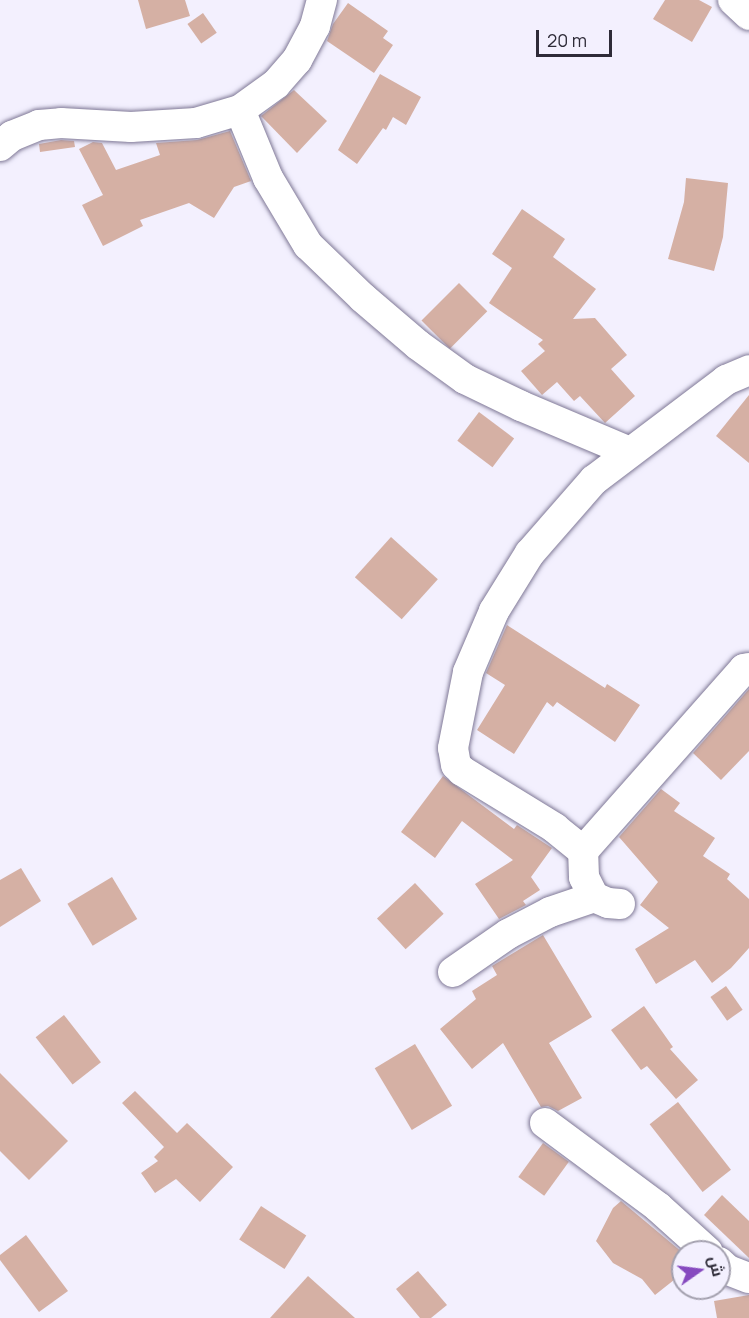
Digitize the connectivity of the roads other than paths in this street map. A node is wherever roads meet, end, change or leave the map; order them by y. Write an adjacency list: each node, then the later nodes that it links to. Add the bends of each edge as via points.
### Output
1 (322, 0): 4 (street, via 315,26 297,60 276,84)
2 (733, 0): 3 (street)
3 (749, 15)
4 (240, 110): 5 (street, via 196,123 131,127 39,124); 7 (street, via 268,178 308,245 372,306 465,379)
5 (0, 146)
6 (749, 370): 7 (street, via 726,380)
7 (630, 452): 9 (street, via 594,480 530,554 494,611 468,672 453,748 456,765 462,771 555,828)
8 (749, 668): 9 (street, via 744,669)
9 (583, 851): 10 (street, via 584,877 607,901 550,912 508,934)
10 (453, 972)
11 (545, 1123): 12 (street, via 658,1207)
12 (695, 1240)
13 (731, 1271): 14 (street)
14 (749, 1278)

